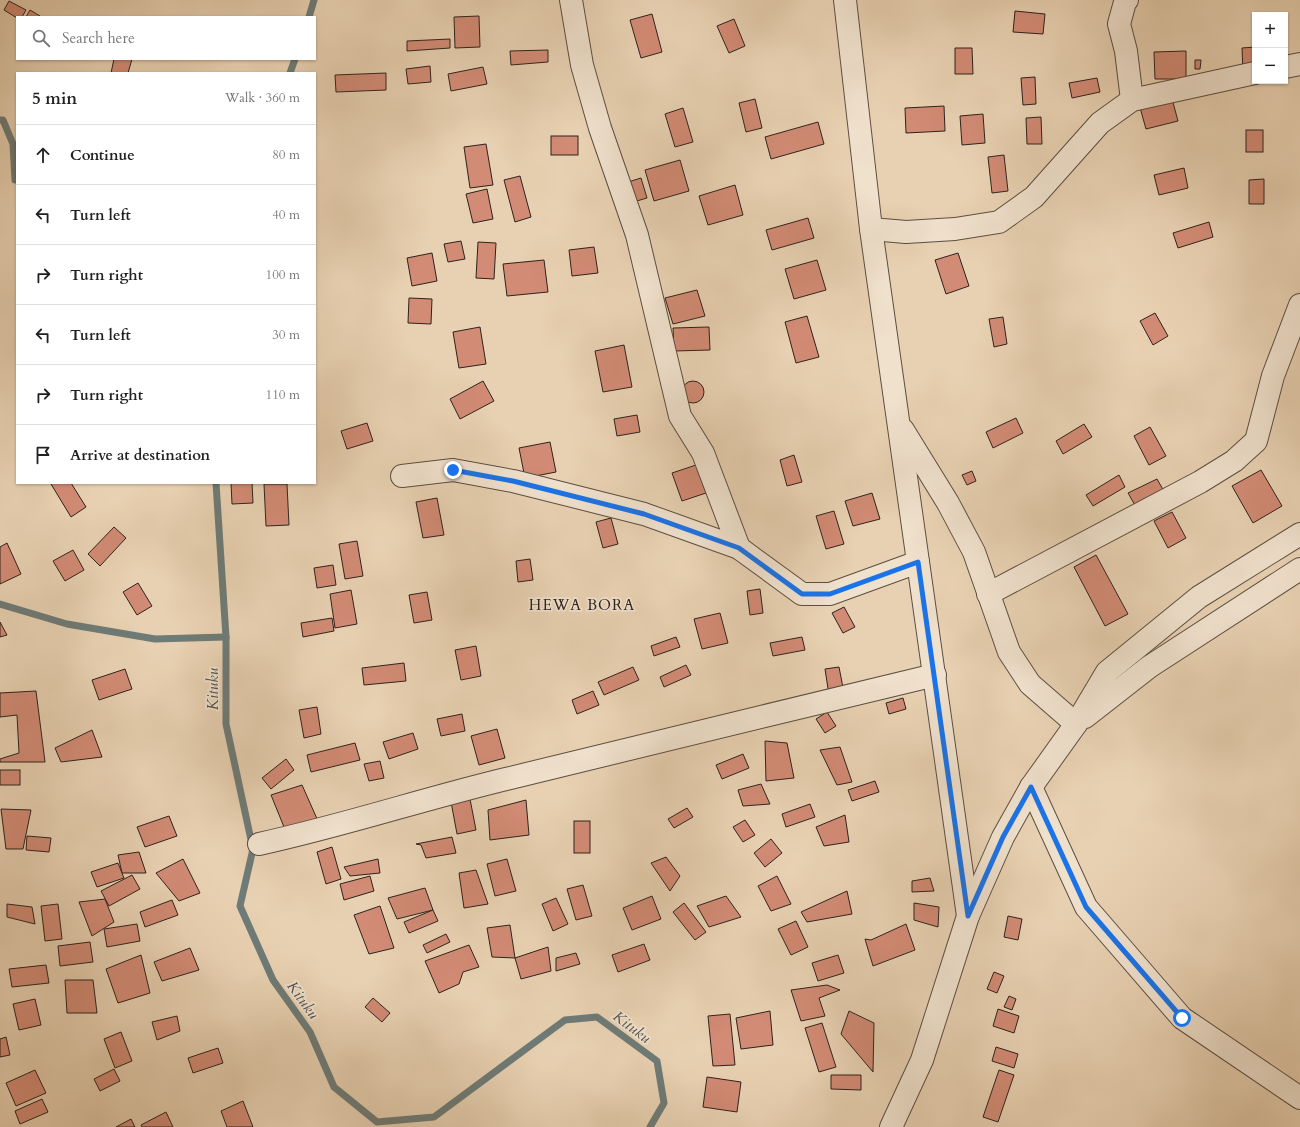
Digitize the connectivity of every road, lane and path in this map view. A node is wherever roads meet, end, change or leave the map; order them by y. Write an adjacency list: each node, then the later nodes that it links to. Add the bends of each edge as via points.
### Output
1 (571, 0): 13 (street, via 582,65 600,128 637,235 680,416 703,453)
2 (1127, 0): 7 (street, via 1119,24 1126,52)
3 (850, 2): 8 (street)
4 (1300, 64): 5 (street)
5 (1288, 66)
6 (1252, 74): 7 (street)
7 (1132, 100): 8 (street, via 1100,123 1034,198 999,222 906,232)
8 (871, 229): 10 (street)
9 (1300, 305): 16 (street, via 1273,376 1256,441 1234,461 1200,482)
10 (897, 420): 14 (street); 16 (street, via 948,503 974,552)
11 (402, 476): 13 (street, via 453,470 513,481 644,514)
12 (1300, 534): 18 (street, via 1199,597 1107,672)
13 (739, 548): 14 (street, via 802,594 830,594)
14 (918, 562): 17 (street)
15 (1300, 569): 18 (street, via 1149,667)
16 (988, 594): 18 (street, via 1009,652 1030,684)
17 (935, 675): 20 (street, via 504,779 306,834); 21 (street)
18 (1076, 724): 19 (street)
19 (1031, 787): 21 (street, via 1003,837); 22 (street, via 1086,907 1182,1018)
20 (259, 844)
21 (968, 916): 23 (street, via 922,1060)
22 (1300, 1098)
23 (891, 1127)

